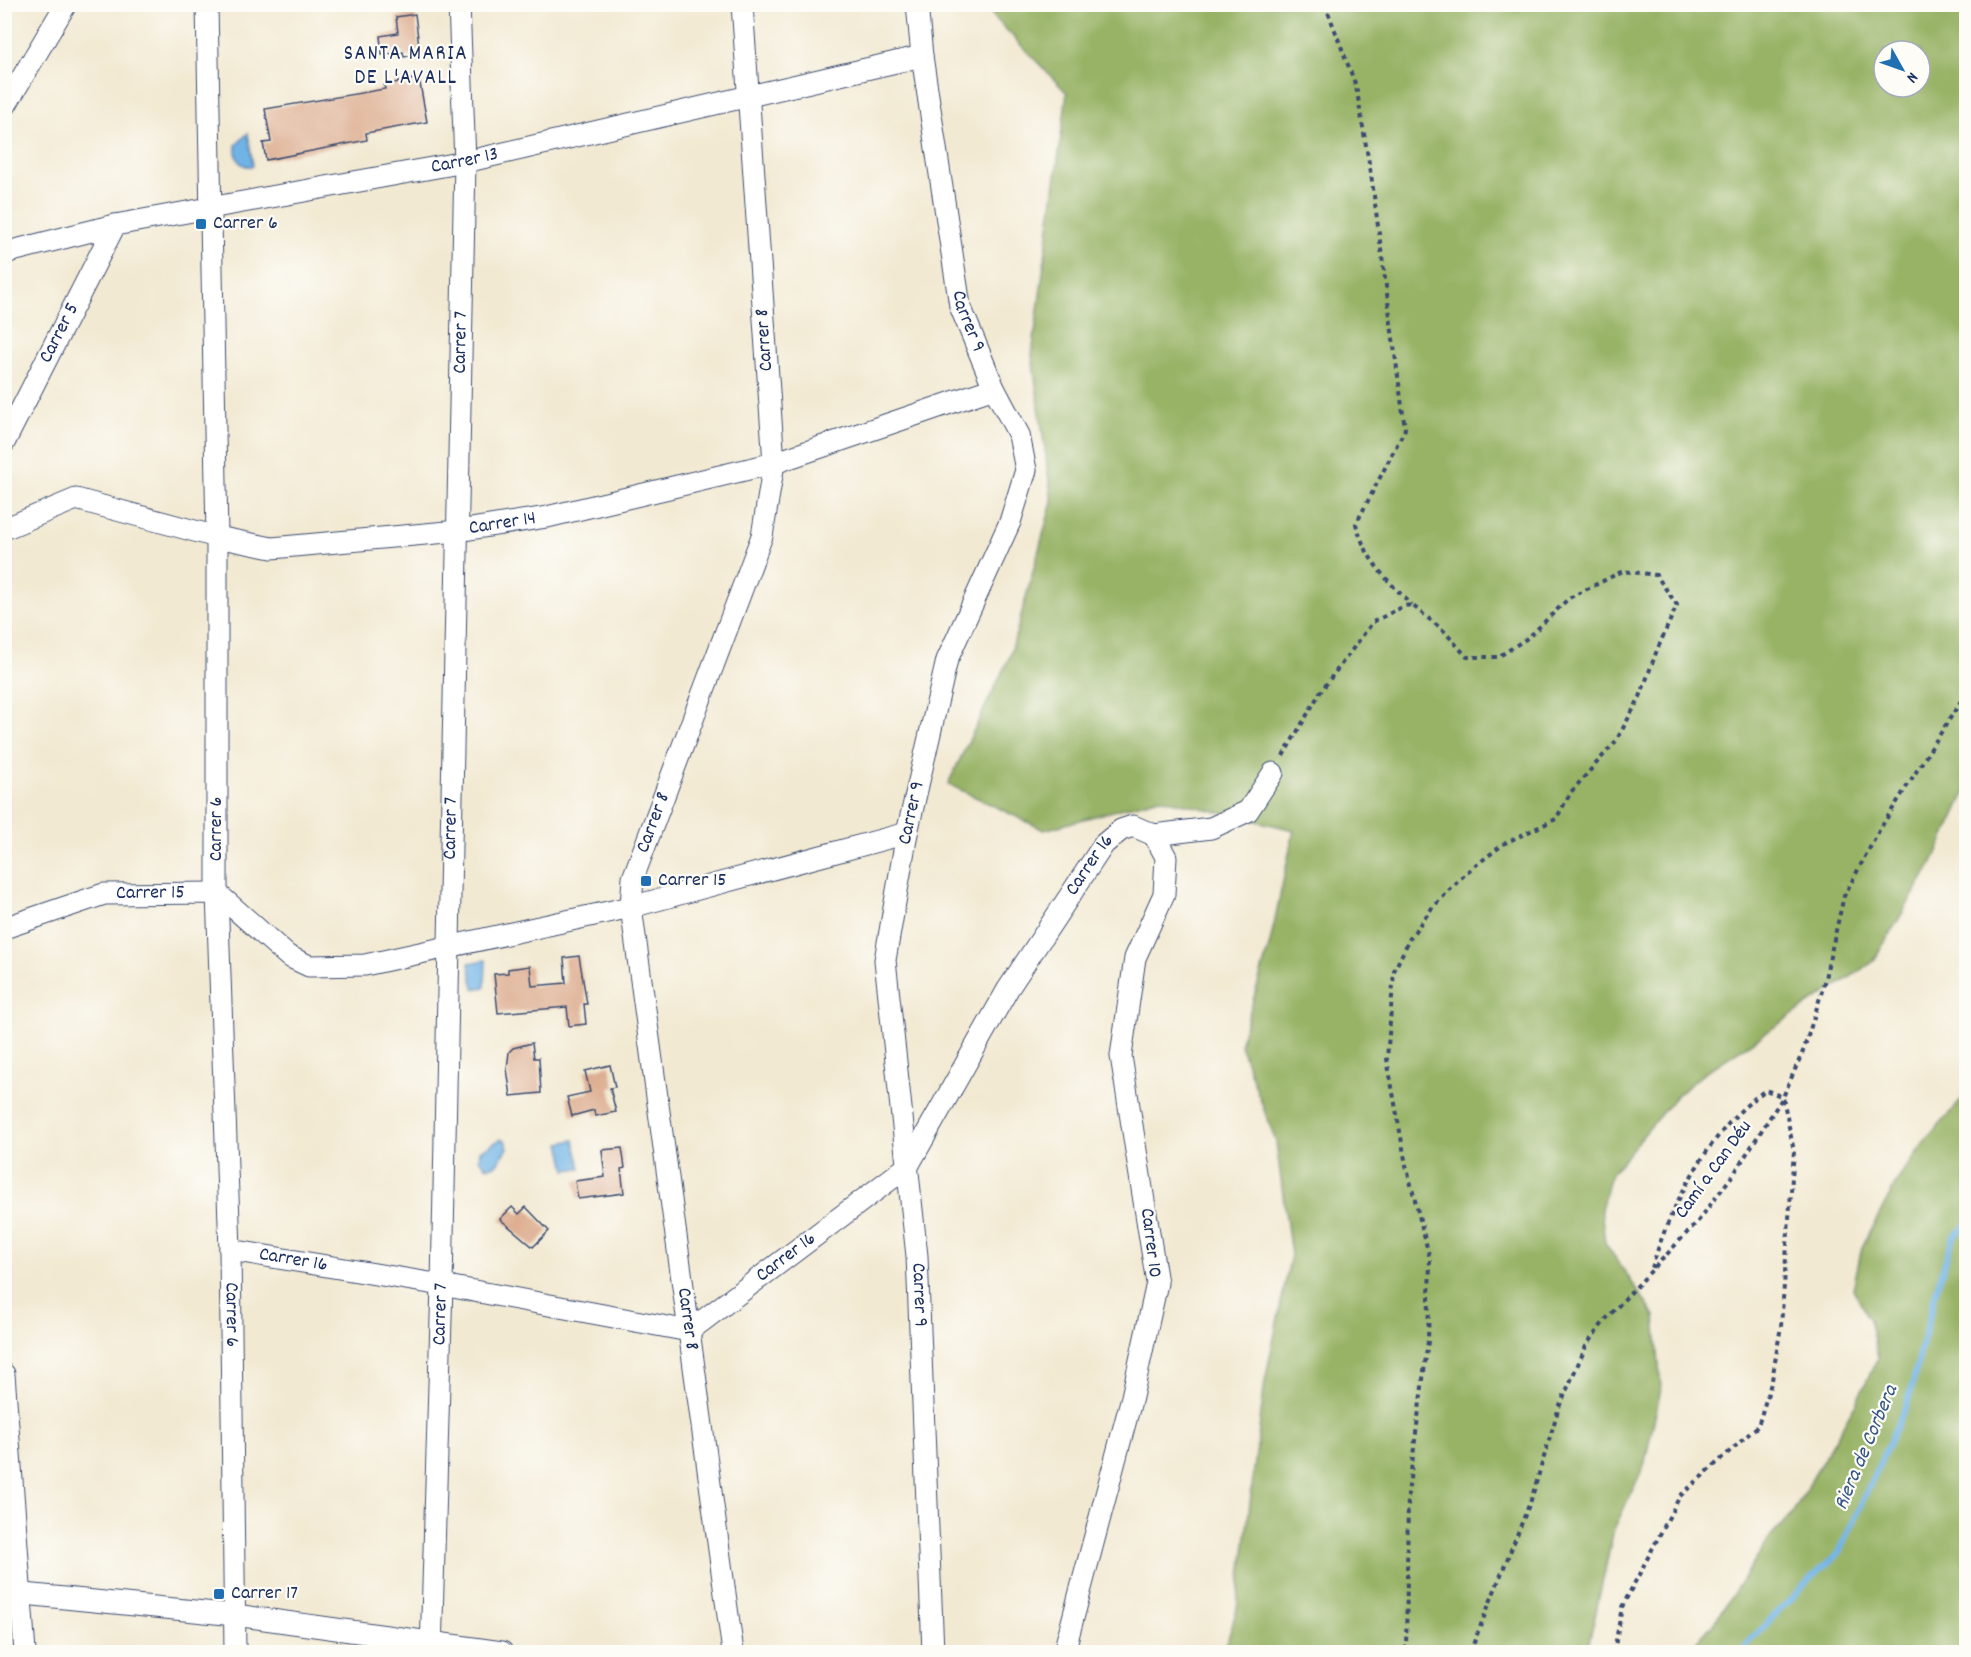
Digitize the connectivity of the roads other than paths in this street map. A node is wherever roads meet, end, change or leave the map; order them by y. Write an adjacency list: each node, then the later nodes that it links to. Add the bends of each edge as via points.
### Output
1 (66, 4): 8 (street)
2 (207, 4): 10 (street, Carrer 6)
3 (459, 4): 9 (street, Carrer 7)
4 (742, 4): 7 (street, Carrer 8)
5 (917, 4): 6 (street, Carrer 9)
6 (922, 56): 7 (street, Carrer 13); 13 (street, Carrer 9, via 960,306)
7 (747, 95): 9 (street, Carrer 13); 15 (street, Carrer 8)
8 (4, 108)
9 (465, 162): 10 (street, Carrer 13); 17 (street, Carrer 7)
10 (212, 208): 11 (street, Carrer 13); 18 (street, Carrer 6)
11 (115, 225): 12 (street, Carrer 13); 14 (street, Carrer 5)
12 (4, 253)
13 (994, 388): 15 (street, Carrer 14); 20 (street, Carrer 9, via 1019,435 1026,470 1010,522 947,660)
14 (4, 443)
15 (774, 463): 17 (street, Carrer 14, via 547,517); 23 (street, Carrer 8, via 762,536 633,878)
16 (4, 529): 18 (street, Carrer 14, via 76,498)
17 (458, 531): 18 (street, Carrer 14, via 272,548); 25 (street, Carrer 7)
18 (217, 537): 22 (street, Carrer 6)
19 (1273, 773): 21 (street, via 1248,811 1211,828)
20 (907, 833): 23 (street); 26 (street, Carrer 9, via 885,960)
21 (1154, 835): 26 (street, Carrer 16, via 1133,826 1104,844 1008,989); 39 (street, Carrer 10, via 1166,857 1164,894 1135,958 1121,1056 1157,1283 1132,1397)
22 (217, 893): 24 (street, Carrer 15, via 104,894); 25 (street, via 288,956 309,966 365,965); 27 (street, Carrer 6)
23 (631, 906): 25 (street); 29 (street, Carrer 8)
24 (4, 928)
25 (448, 946): 28 (street, Carrer 7)
26 (908, 1166): 29 (street, Carrer 16); 38 (street, Carrer 9, via 917,1256)
27 (230, 1250): 28 (street, Carrer 16); 32 (street, Carrer 6)
28 (441, 1285): 29 (street, Carrer 16); 33 (street, Carrer 7)
29 (688, 1331): 37 (street, Carrer 8)
30 (4, 1374): 31 (street)
31 (12, 1593): 32 (street); 34 (street)
32 (235, 1615): 33 (street); 35 (street, Carrer 6)
33 (431, 1648): 36 (street)
34 (25, 1653)
35 (235, 1653)
36 (502, 1653)
37 (734, 1653)
38 (933, 1653)
39 (1064, 1653)

